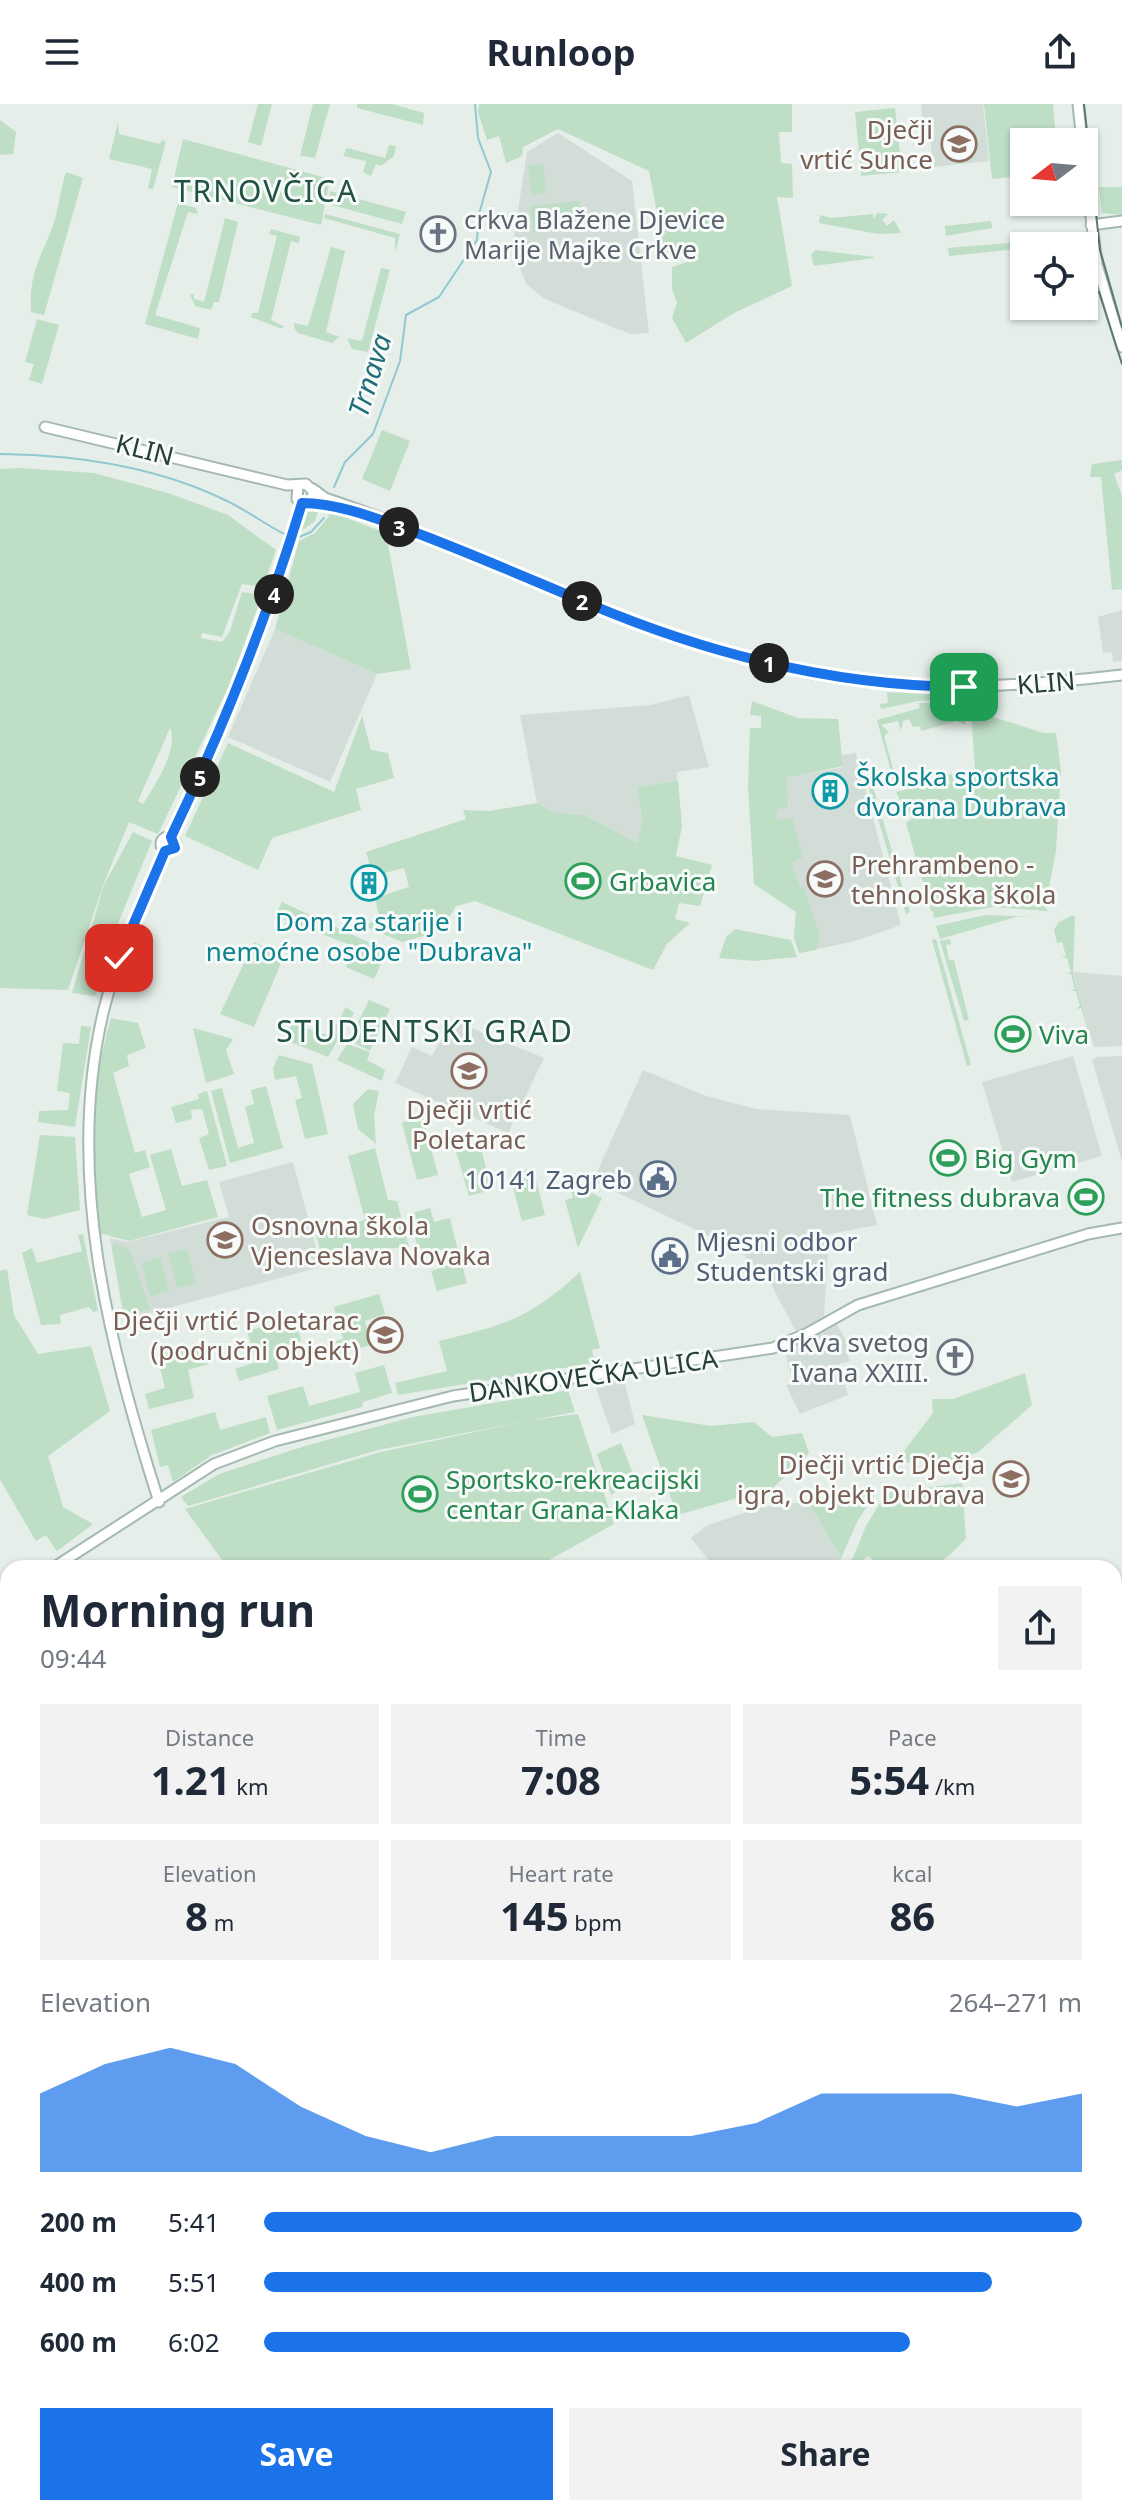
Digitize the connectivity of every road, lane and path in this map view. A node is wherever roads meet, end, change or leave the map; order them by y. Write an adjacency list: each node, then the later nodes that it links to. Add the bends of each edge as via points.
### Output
1 (1078, 104): 2 (street)
2 (1081, 128)
3 (1090, 216): 5 (street)
4 (1122, 221): 5 (street)
5 (1091, 225): 6 (street, via 1101,282)
6 (1122, 347)
7 (45, 427): 9 (street, KLIN, via 244,475)
8 (313, 489): 9 (street); 9 (street, KLIN, via 306,484); 10 (street, KLIN)
9 (301, 497): 10 (street, KLIN); 13 (street, via 241,683 171,837 175,848 165,851 125,941 93,1065 87,1133 92,1218 122,1372)
10 (374, 518): 11 (street, KLIN, via 630,620 812,673 952,687)
11 (1122, 675)
12 (1122, 1228): 13 (street, DANKOVEČKA ULICA, via 866,1302 773,1348 453,1396 290,1437 229,1456)
13 (159, 1502): 14 (street, DANKOVEČKA ULICA)
14 (71, 1560)

